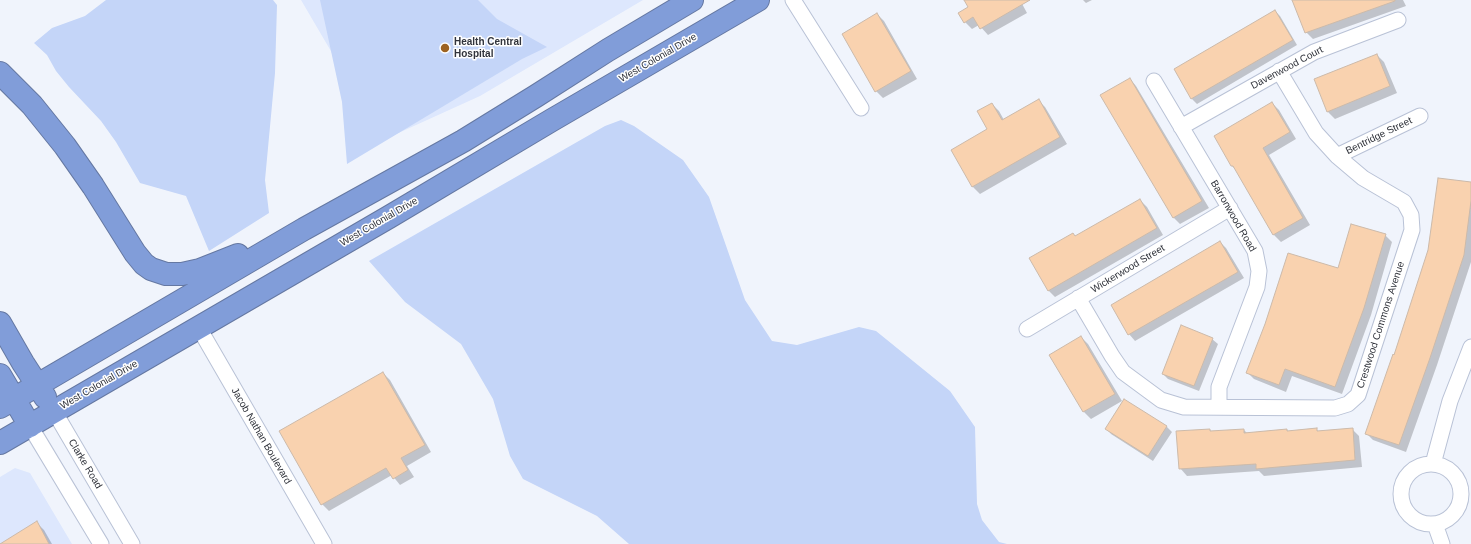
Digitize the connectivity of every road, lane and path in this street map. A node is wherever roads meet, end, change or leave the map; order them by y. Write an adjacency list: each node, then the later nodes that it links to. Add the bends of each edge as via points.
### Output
1 (692, 0): 13 (highway, via 469,137)
2 (758, 0): 16 (highway, West Colonial Drive)
3 (793, 0): 8 (street)
4 (1398, 20): 5 (street, Davenwood Court, via 1314,52)
5 (1279, 71): 10 (street, Davenwood Court); 11 (street, Crestwood Commons Avenue, via 1316,133)
6 (0, 73): 13 (highway, via 55,132 86,175 135,253 151,268 166,274 192,273)
7 (1154, 81): 10 (street, Barronwood Road)
8 (861, 108)
9 (1420, 116): 11 (street, Bentridge Street)
10 (1181, 127): 12 (street, Barronwood Road)
11 (1337, 156): 22 (street, Crestwood Commons Avenue, via 1363,178 1404,202 1411,215 1412,230 1358,395 1348,404 1335,408)
12 (1230, 208): 14 (street, Wickerwood Street); 22 (street, Barronwood Road, via 1255,251 1259,271 1257,287 1219,387)
13 (304, 229): 20 (highway)
14 (1078, 298): 17 (street, Wickerwood Street); 22 (street, Crestwood Commons Avenue, via 1123,372 1161,400 1184,407)
15 (0, 323): 20 (highway, Clarke Road)
16 (199, 328): 23 (highway, West Colonial Drive); 30 (street, Jacob Nathan Boulevard)
17 (1027, 329)
18 (1471, 347): 26 (street, via 1450,401)
19 (0, 375): 21 (highway)
20 (37, 385): 21 (highway); 23 (highway, Clarke Road)
21 (7, 403): 24 (highway)
22 (1219, 407)
23 (54, 411): 24 (highway, West Colonial Drive); 29 (street, Clarke Road)
24 (30, 426): 25 (highway, West Colonial Drive); 28 (street)
25 (0, 443)
26 (1433, 464): 27 (street, via 1450,471 1460,488 1461,499 1453,514 1445,521); 27 (street, via 1423,465 1406,477 1400,493 1402,504 1414,520 1424,524)
27 (1435, 524): 31 (street)
28 (101, 544)
29 (132, 544)
30 (324, 544)
31 (1442, 544)

